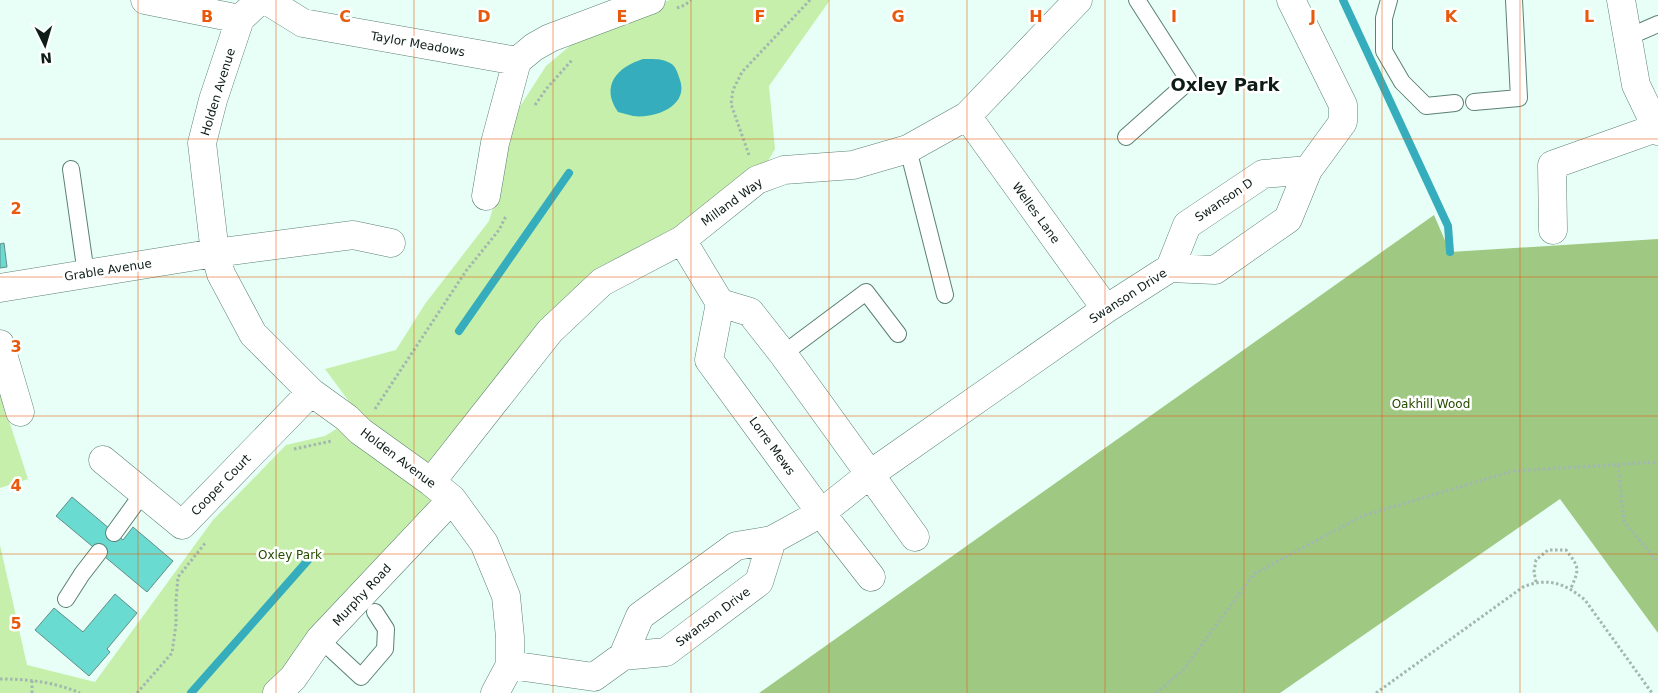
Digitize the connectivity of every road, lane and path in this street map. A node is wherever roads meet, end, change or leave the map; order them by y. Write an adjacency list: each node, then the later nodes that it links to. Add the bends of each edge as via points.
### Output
1 (145, 0): 13 (street)
2 (260, 0): 13 (street, Holden Avenue)
3 (266, 0): 17 (street, Taylor Meadows, via 303,24)
4 (691, 0): 12 (path, via 685,5)
5 (810, 0): 27 (path, via 742,72 733,90 731,104)
6 (1078, 0): 21 (street, Milland Way)
7 (1137, 0): 23 (lane, via 1189,81)
8 (1291, 0): 26 (street, Swanson Drive, via 1343,105 1343,122)
9 (1389, 0): 19 (lane, via 1384,18 1384,51 1402,82 1426,106)
10 (1514, 0): 18 (lane, via 1519,98)
11 (1621, 0): 15 (street)
12 (661, 6): 17 (street, via 550,38)
13 (240, 18): 33 (street, Holden Avenue, via 202,143)
14 (1658, 24): 15 (lane)
15 (1626, 38): 22 (street, via 1636,85)
16 (578, 54): 20 (path)
17 (517, 61): 28 (street, via 495,143)
18 (1474, 102)
19 (1454, 104)
20 (532, 110)
21 (967, 116): 24 (street, Milland Way); 39 (street, Welles Lane)
22 (1657, 130): 30 (street, via 1552,165)
23 (1126, 137)
24 (908, 148): 27 (street, Milland Way, via 853,165 784,170); 37 (lane)
25 (71, 169): 35 (lane)
26 (1308, 170): 34 (street, Swanson D, via 1263,174 1187,225); 34 (street, Swanson Drive, via 1288,219 1215,270)
27 (757, 180): 31 (street, Milland Way)
28 (486, 196)
29 (507, 215): 45 (path)
30 (1553, 230)
31 (682, 240): 38 (street); 51 (street, Milland Way, via 602,282 550,331)
32 (391, 243): 33 (street, via 353,235)
33 (215, 252): 35 (street, Grable Avenue); 43 (street, Holden Avenue, via 221,274 253,334)
34 (1170, 268): 39 (street, Swanson Drive)
35 (86, 274): 36 (street, Grable Avenue)
36 (0, 288)
37 (945, 295)
38 (720, 303): 42 (street, via 750,312); 53 (street, Lorre Mews, via 709,360)
39 (1106, 309): 50 (street, Swanson Drive)
40 (898, 334): 42 (lane, via 866,292)
41 (0, 344): 44 (street)
42 (783, 354): 50 (street)
43 (311, 392): 45 (street, Holden Avenue); 52 (street, Cooper Court, via 182,525)
44 (20, 412)
45 (360, 430): 46 (path, via 314,446); 51 (street, Holden Avenue)
46 (291, 450)
47 (103, 460): 52 (street, Cooper Court)
48 (1658, 462): 49 (path)
49 (1618, 465): 59 (path, via 1624,522); 75 (path, via 1513,471 1362,516 1254,574 1183,670)
50 (869, 475): 53 (street, Swanson Drive); 56 (street)
51 (442, 491): 65 (street, Murphy Road); 67 (street, Holden Avenue, via 484,544 506,596)
52 (143, 493): 54 (lane)
53 (821, 513): 57 (street, Swanson Drive); 60 (street, Lorre Mews)
54 (114, 532)
55 (212, 535): 72 (path, via 178,577 172,653)
56 (915, 537)
57 (772, 540): 66 (street, Swanson Drive, via 736,546 640,616); 66 (street, Swanson Drive, via 759,582 666,652)
58 (99, 552): 63 (lane)
59 (1658, 562)
60 (870, 577)
61 (1536, 582): 62 (path); 62 (path, via 1536,560 1548,550 1566,550 1577,565); 76 (path, via 1522,587)
62 (1571, 588): 77 (path, via 1586,600)
63 (66, 600)
64 (375, 612): 65 (lane, via 386,629 385,649 361,677)
65 (320, 639): 73 (street, Murphy Road, via 293,678)
66 (623, 656): 67 (street, via 594,677)
67 (510, 666): 74 (street)
68 (0, 679): 69 (path)
69 (32, 680): 70 (path); 71 (path, via 62,685)
70 (32, 693)
71 (80, 693)
72 (136, 693)
73 (277, 693)
74 (494, 693)
75 (1156, 693)
76 (1376, 693)
77 (1652, 693)

